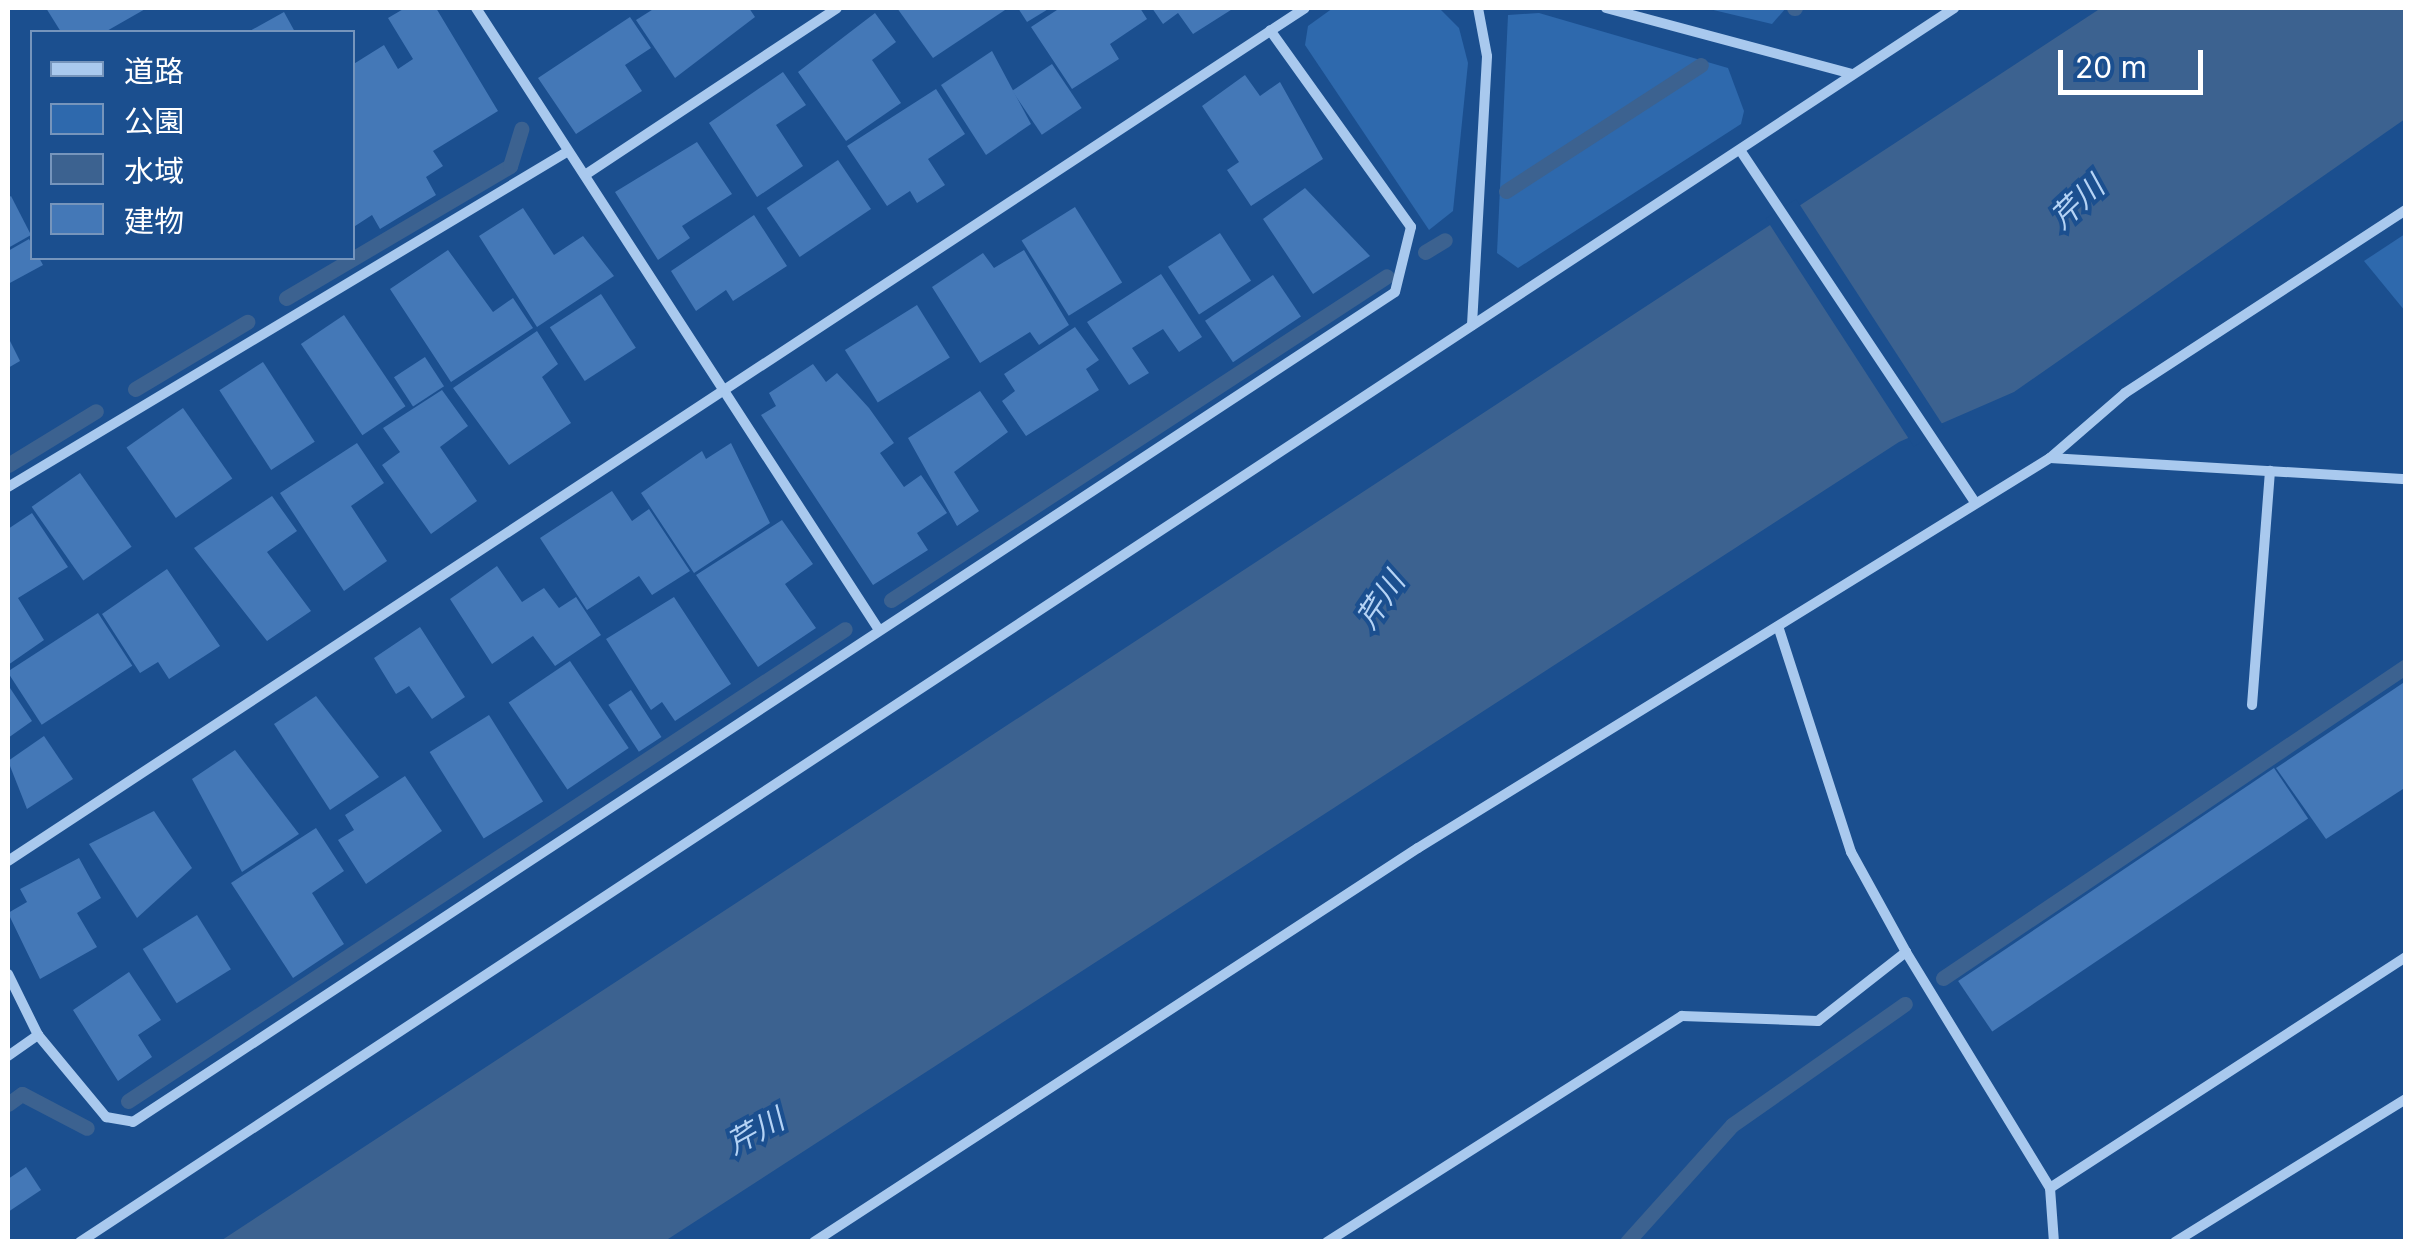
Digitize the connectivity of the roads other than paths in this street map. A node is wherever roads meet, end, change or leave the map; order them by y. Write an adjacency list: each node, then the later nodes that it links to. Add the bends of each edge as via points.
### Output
1 (476, 8): 10 (street)
2 (838, 8): 11 (street)
3 (1304, 8): 7 (street)
4 (1478, 8): 13 (street, via 1486,56)
5 (1606, 8): 8 (street)
6 (1954, 8): 8 (street)
7 (1270, 30): 14 (street); 21 (street, via 1412,227 1395,292)
8 (1852, 74): 9 (street)
9 (1740, 150): 13 (street); 19 (street)
10 (565, 153): 11 (street); 18 (street)
11 (585, 176): 14 (street)
12 (2406, 210): 15 (street, via 2125,393)
13 (1472, 325): 31 (street)
14 (721, 386): 21 (street); 23 (street)
15 (2050, 458): 16 (street); 19 (street)
16 (2270, 471): 17 (street); 22 (street)
17 (2406, 479)
18 (8, 487)
19 (1974, 501): 20 (street)
20 (1778, 626): 24 (street, via 1844,834); 32 (street)
21 (879, 630): 27 (street, via 133,1122 106,1117)
22 (2252, 706)
23 (8, 862)
24 (1906, 952): 30 (street); 33 (street, via 1818,1021 1682,1016)
25 (2406, 957): 30 (street)
26 (8, 974): 27 (street)
27 (38, 1035): 28 (street)
28 (8, 1056)
29 (2406, 1099): 35 (street)
30 (2050, 1188): 34 (street)
31 (80, 1242)
32 (814, 1242)
33 (1327, 1242)
34 (2054, 1242)
35 (2174, 1242)

